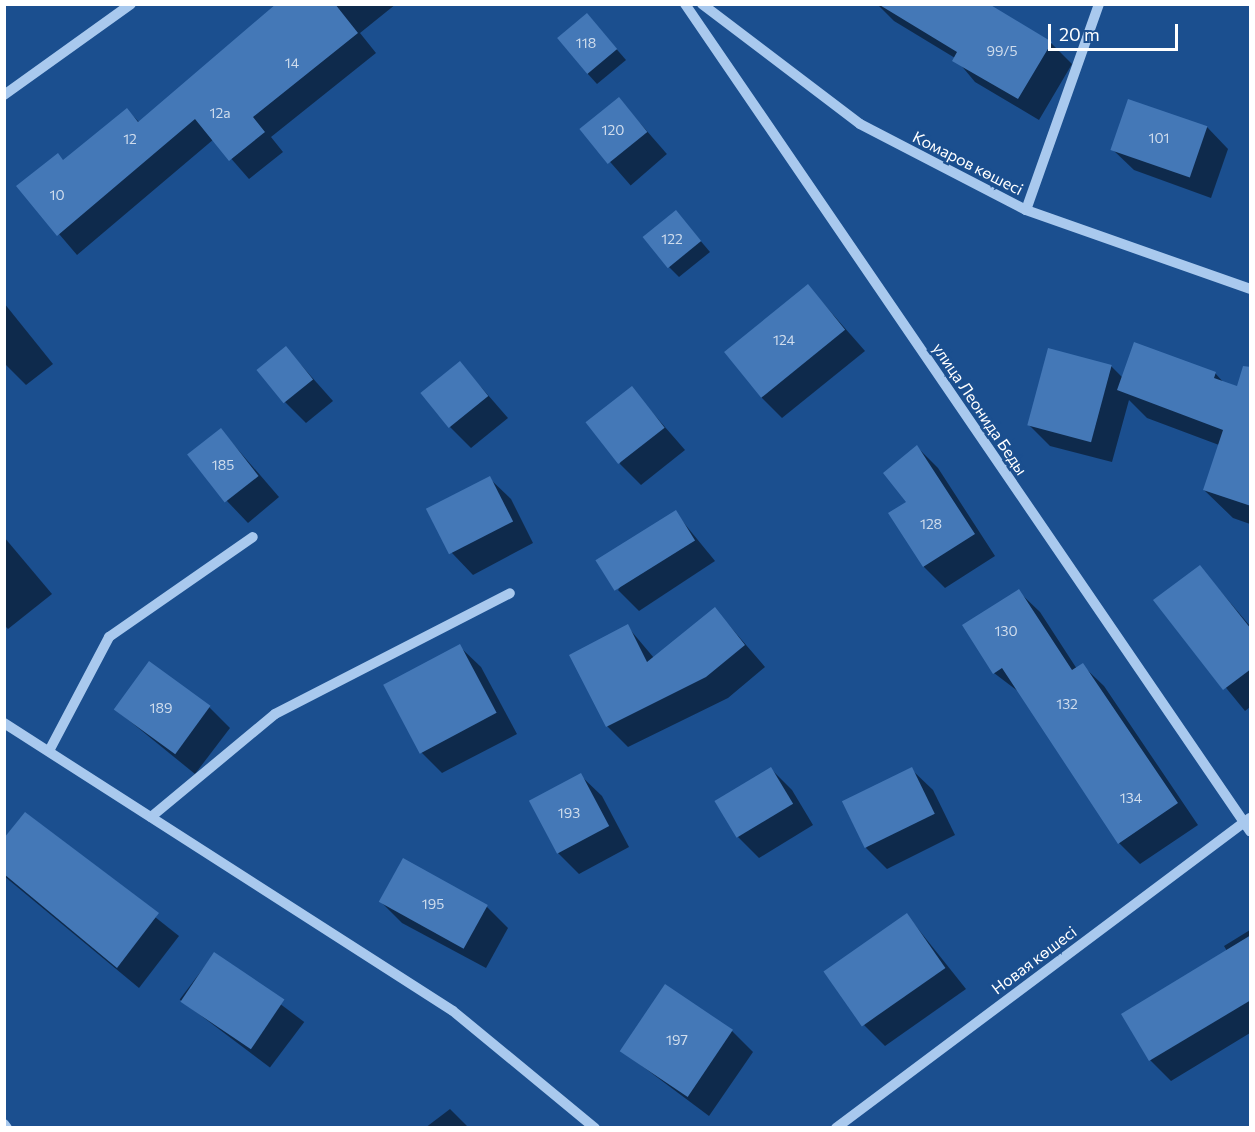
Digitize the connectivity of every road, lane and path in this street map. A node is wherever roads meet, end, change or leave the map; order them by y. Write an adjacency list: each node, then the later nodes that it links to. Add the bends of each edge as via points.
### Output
1 (131, 4): 5 (street)
2 (685, 4): 13 (street, улица Леонида Беды)
3 (702, 4): 6 (street, Комаров көшесі, via 860,124)
4 (1099, 4): 6 (street)
5 (4, 95)
6 (1026, 210): 7 (street, Комаров көшесі)
7 (1251, 289)
8 (253, 537): 11 (street, via 109,637)
9 (510, 593): 12 (street, via 275,714)
10 (4, 723): 11 (street)
11 (49, 751): 12 (street)
12 (152, 817): 16 (street, via 453,1011)
13 (1248, 824): 17 (street, Новая көшесі)
14 (4, 1124): 15 (street)
15 (7, 1128)
16 (594, 1128)
17 (836, 1128)

